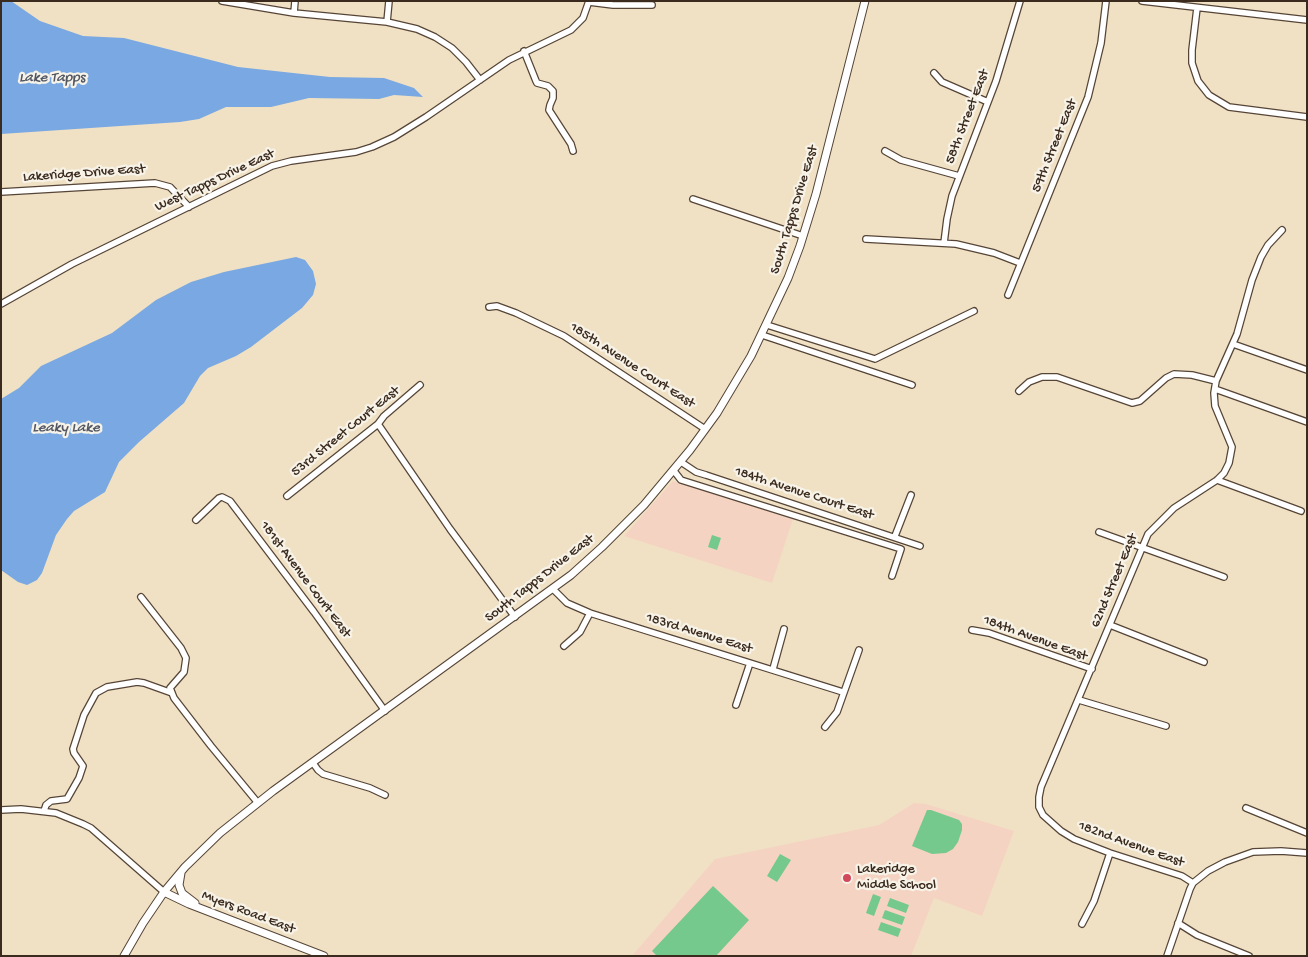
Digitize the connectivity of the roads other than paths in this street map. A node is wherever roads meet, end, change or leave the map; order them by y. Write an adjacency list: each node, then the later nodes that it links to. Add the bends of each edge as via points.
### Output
1 (222, 1): 11 (street)
2 (296, 1): 11 (street)
3 (389, 1): 13 (street)
4 (864, 1): 26 (street, South Tapps Drive East)
5 (1020, 1): 17 (street, 58th Street East)
6 (1106, 1): 29 (street, 59th Street East, via 1102,43 1088,97)
7 (1142, 1): 10 (street)
8 (589, 2): 9 (street); 14 (street, West Tapps Drive East, via 576,27)
9 (652, 6)
10 (1197, 8): 12 (street); 18 (street, via 1192,63 1198,81 1209,95 1229,107)
11 (294, 13): 13 (street)
12 (1307, 20)
13 (387, 22): 16 (street, via 435,37 460,54)
14 (524, 51): 16 (street, West Tapps Drive East); 19 (street, via 536,81 553,91 550,110)
15 (934, 73): 17 (street, via 942,82)
16 (480, 80): 24 (street, West Tapps Drive East, via 379,144 356,152 272,166)
17 (988, 102): 21 (street, 58th Street East)
18 (1307, 117)
19 (573, 151)
20 (885, 151): 21 (street, via 901,160)
21 (959, 176): 28 (street, 58th Street East, via 949,207)
22 (1, 192): 24 (street, Lakeridge Drive East, via 156,183 170,187)
23 (693, 199): 26 (street)
24 (189, 207): 31 (street, West Tapps Drive East, via 53,274)
25 (1282, 230): 36 (street, 62nd Street East, via 1268,245 1258,264)
26 (803, 236): 34 (street, South Tapps Drive East)
27 (866, 239): 28 (street)
28 (944, 243): 29 (street, via 981,249)
29 (1020, 263): 30 (street, 59th Street East)
30 (1008, 295)
31 (1, 304)
32 (489, 307): 45 (street, 185th Avenue Court East, via 497,306 516,313 564,336)
33 (974, 311): 34 (street, via 875,359)
34 (767, 325): 35 (street, South Tapps Drive East)
35 (762, 335): 39 (street); 45 (street, South Tapps Drive East)
36 (1233, 344): 37 (street); 38 (street, 62nd Street East)
37 (1307, 370)
38 (1216, 381): 41 (street, 62nd Street East); 42 (street, via 1174,374 1140,401 1132,403 1057,377 1036,379)
39 (912, 385)
40 (420, 386): 44 (street, 53rd Street Court East)
41 (1215, 389): 43 (street); 48 (street, 62nd Street East, via 1216,406 1232,452 1227,468)
42 (1019, 391)
43 (1307, 422)
44 (378, 424): 50 (street, 53rd Street Court East); 62 (street)
45 (705, 430): 46 (street, South Tapps Drive East)
46 (681, 462): 47 (street, South Tapps Drive East); 54 (street, 184th Avenue Court East, via 696,472)
47 (674, 470): 57 (street, via 681,480 901,550); 59 (street, South Tapps Drive East, via 615,535)
48 (1217, 480): 51 (street); 56 (street, 62nd Street East, via 1166,515 1153,528)
49 (911, 495): 54 (street)
50 (287, 496)
51 (1301, 511)
52 (196, 520): 75 (street, 181st Avenue Court East, via 219,498 230,501)
53 (1099, 532): 56 (street)
54 (895, 536): 55 (street, 184th Avenue Court East)
55 (920, 546)
56 (1142, 547): 58 (street); 63 (street, 62nd Street East)
57 (892, 576)
58 (1224, 577)
59 (553, 589): 61 (street, 183rd Avenue East, via 567,603); 62 (street, South Tapps Drive East)
60 (141, 597): 72 (street, via 186,658 184,672 171,685)
61 (590, 613): 65 (street, via 580,632); 68 (street, 183rd Avenue East)
62 (515, 617): 75 (street, South Tapps Drive East)
63 (1110, 625): 67 (street); 70 (street, 62nd Street East)
64 (784, 629): 69 (street)
65 (564, 646)
66 (859, 650): 71 (street)
67 (1204, 662)
68 (750, 663): 69 (street, 183rd Avenue East); 74 (street)
69 (773, 669): 71 (street, 183rd Avenue East)
70 (1091, 670): 70 (street, 184th Avenue East, via 989,633 972,630); 73 (street, 62nd Street East)
71 (844, 692): 77 (street, via 837,712)
72 (172, 693): 80 (street); 84 (street, via 137,682 96,693 84,715 73,749 83,766 79,778 67,799 51,801)
73 (1079, 700): 76 (street); 81 (street, 62nd Street East, via 1041,787)
74 (736, 705)
75 (385, 711): 78 (street, South Tapps Drive East)
76 (1166, 726)
77 (825, 727)
78 (313, 763): 79 (street, via 323,774); 80 (street, South Tapps Drive East)
79 (385, 795)
80 (258, 803): 88 (street, South Tapps Drive East, via 220,833)
81 (1039, 807): 86 (street, 182nd Avenue East, via 1061,831)
82 (1246, 808): 85 (street)
83 (1, 810): 84 (street)
84 (44, 811): 90 (street, via 70,817 91,828)
85 (1307, 834)
86 (1110, 853): 89 (street, 182nd Avenue East, via 1182,876); 93 (street, via 1094,901)
87 (1307, 853): 89 (street, 182nd Avenue East, via 1253,852 1216,866)
88 (181, 871): 90 (street, South Tapps Drive East); 91 (street, via 179,885 182,893)
89 (1193, 884): 92 (street)
90 (164, 892): 91 (street, Myers Road East); 94 (street, South Tapps Drive East)
91 (205, 910): 95 (street, Myers Road East)
92 (1178, 923): 96 (street); 97 (street, via 1197,935)
93 (1082, 924)
94 (124, 956)
95 (324, 956)
96 (1166, 956)
97 (1248, 956)

